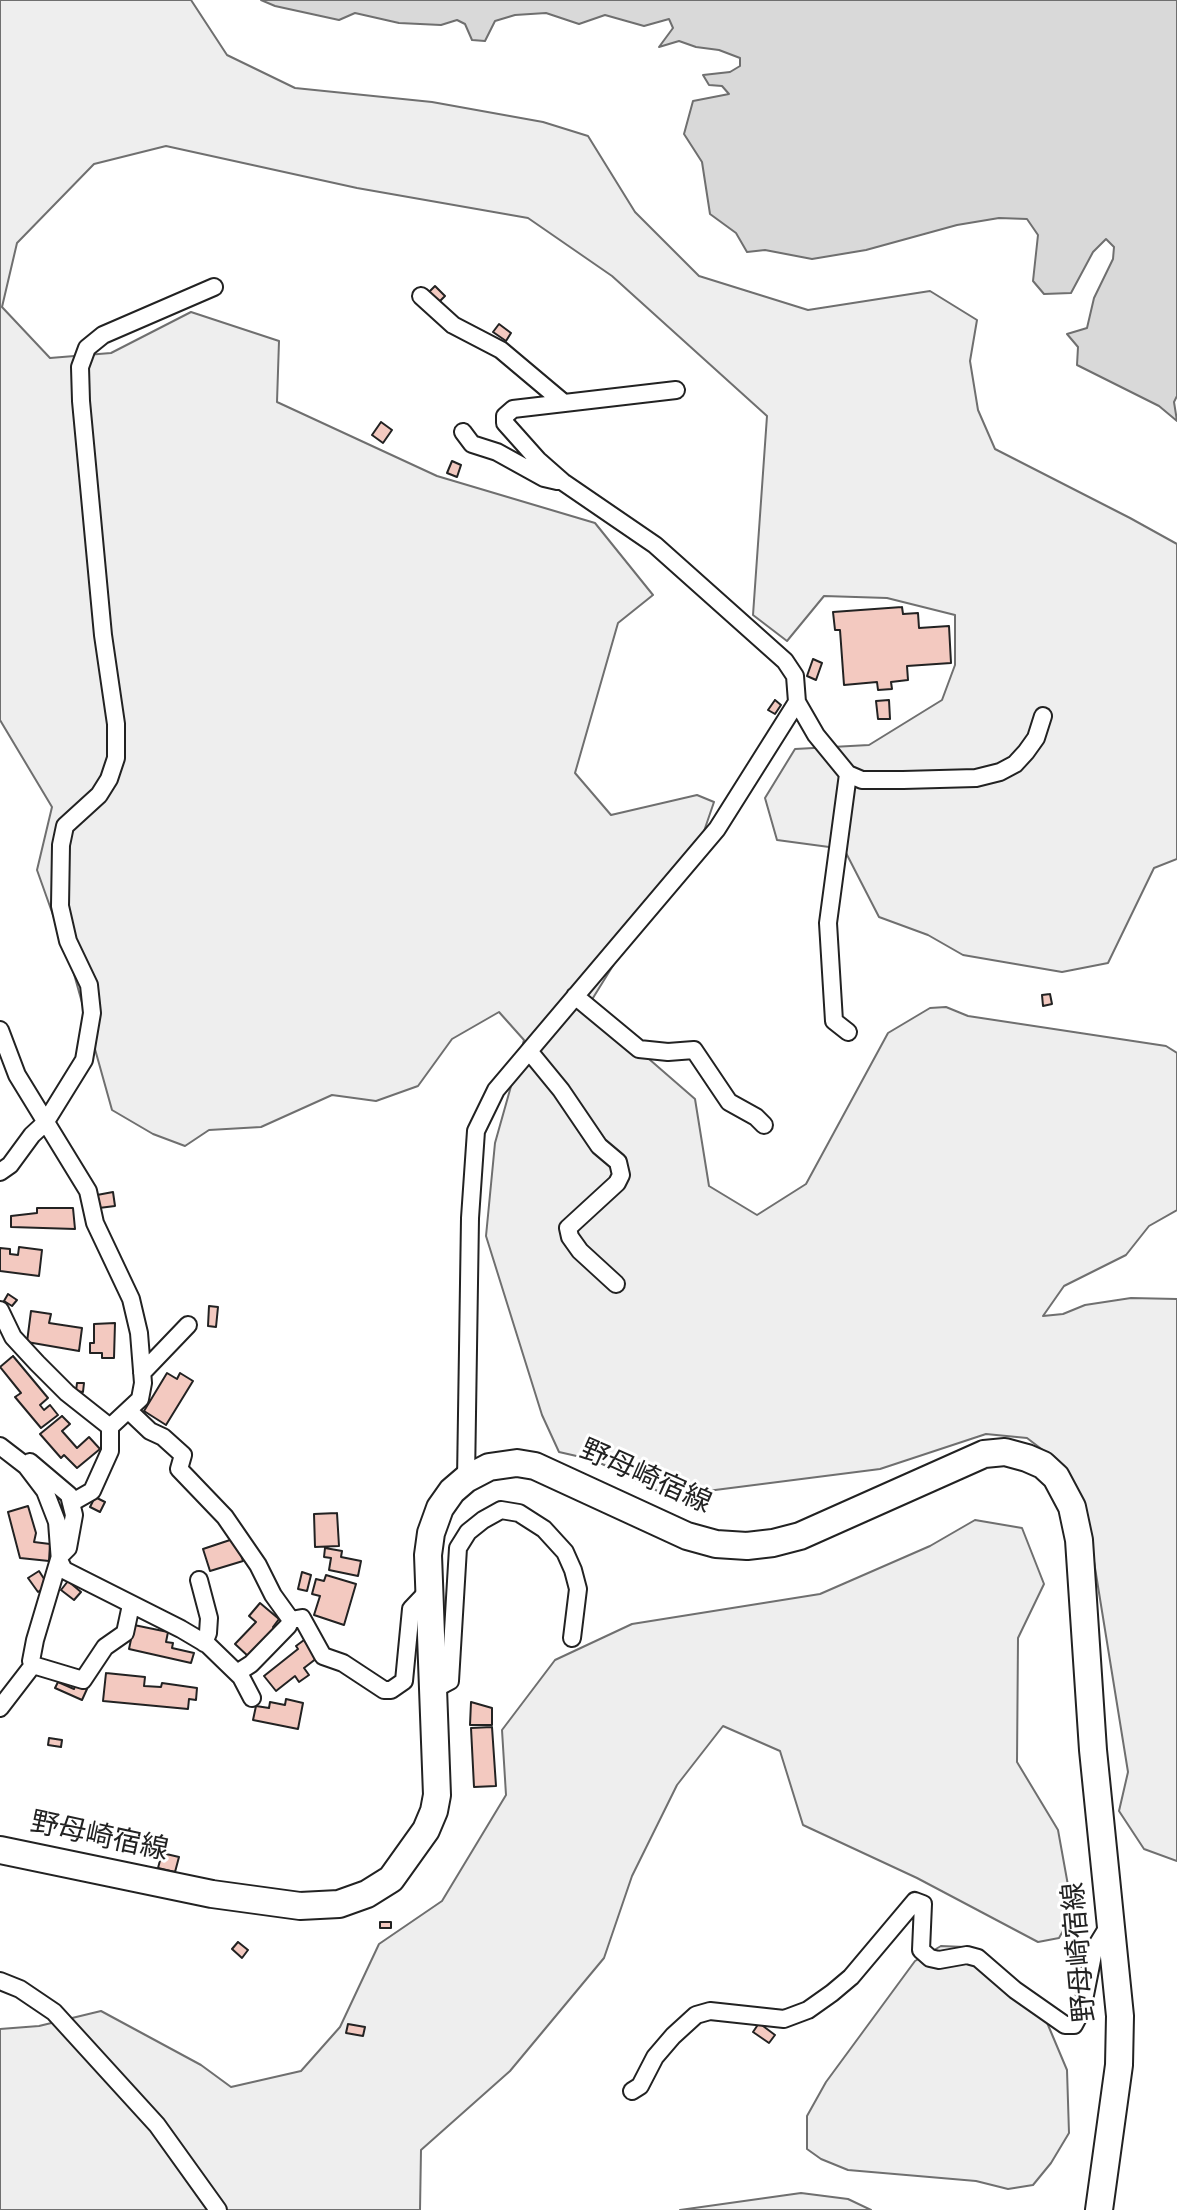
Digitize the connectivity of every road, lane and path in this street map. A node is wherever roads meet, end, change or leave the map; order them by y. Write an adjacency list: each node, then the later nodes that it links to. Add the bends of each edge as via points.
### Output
1 (214, 287): 14 (street, via 103,335 87,348 80,367 116,758 99,795 65,826 61,845 62,922 89,985 92,1013 84,1060)
2 (421, 296): 4 (street, via 453,325 501,350)
3 (676, 390): 4 (street)
4 (564, 403): 6 (street, via 513,409 505,416 514,435)
5 (463, 432): 6 (street, via 482,450)
6 (563, 482): 7 (street, via 655,545 785,661 795,676)
7 (797, 702): 9 (street); 10 (street, via 717,829)
8 (1043, 716): 9 (street, via 1026,752 1000,772 976,778 903,780 862,780)
9 (848, 774): 12 (street, via 828,923 834,1021)
10 (575, 996): 13 (street); 15 (street, via 639,1049 694,1050 729,1102)
11 (0, 1030): 14 (street, via 17,1075)
12 (848, 1032)
13 (529, 1051): 17 (street, via 599,1146 618,1162 617,1183 568,1228 580,1251); 26 (street, via 496,1090 476,1131)
14 (45, 1123): 16 (street); 21 (street, via 88,1191 95,1223 131,1299)
15 (764, 1125)
16 (0, 1172)
17 (616, 1284)
18 (0, 1310): 20 (street)
19 (188, 1325): 21 (street)
20 (7, 1335): 23 (street)
21 (142, 1373): 22 (street, via 140,1399)
22 (129, 1411): 23 (street); 32 (street, via 183,1455 179,1469 225,1517)
23 (110, 1427): 27 (street, via 110,1451 100,1477 92,1491)
24 (0, 1446): 25 (street)
25 (18, 1460): 27 (street, via 33,1462); 28 (street, via 45,1491 57,1522)
26 (466, 1479): 30 (main road, 野母崎宿線, via 446,1500 435,1523 428,1555); 41 (main road, 野母崎宿線, via 503,1463 535,1466 687,1536 747,1546 800,1536 984,1454 1005,1452 1043,1465 1072,1507 1079,1540)
27 (71, 1503): 28 (street, via 68,1548)
28 (60, 1556): 31 (street, via 64,1570); 35 (street, via 35,1640)
29 (199, 1580): 34 (street, via 209,1618)
30 (429, 1590): 32 (street, via 411,1609 404,1681 391,1690 323,1656 302,1618); 37 (main road, 野母崎宿線)
31 (131, 1605): 34 (street); 35 (street, via 125,1633 105,1647 83,1680)
32 (291, 1620): 36 (street)
33 (572, 1638): 37 (street, via 578,1589 565,1552 544,1529 519,1513 501,1510 475,1526 458,1548 450,1681)
34 (204, 1643): 36 (street)
35 (33, 1665): 39 (street)
36 (237, 1673): 38 (street)
37 (433, 1690): 40 (main road, 野母崎宿線, via 434,1811 419,1843 391,1879 356,1899 321,1906 212,1894)
38 (252, 1698)
39 (0, 1708)
40 (0, 1850)
41 (1111, 1920): 43 (street, via 1094,1950 1074,2025 1065,2025 1027,1999 978,1958 930,1958 921,1950 923,1904 915,1901 851,1977 808,2010 784,2019 710,2011 696,2015 664,2046); 45 (main road, 野母崎宿線, via 1119,2065)
42 (0, 1981): 44 (street, via 54,2012 157,2125)
43 (632, 2091)
44 (218, 2210)
45 (1099, 2210)

